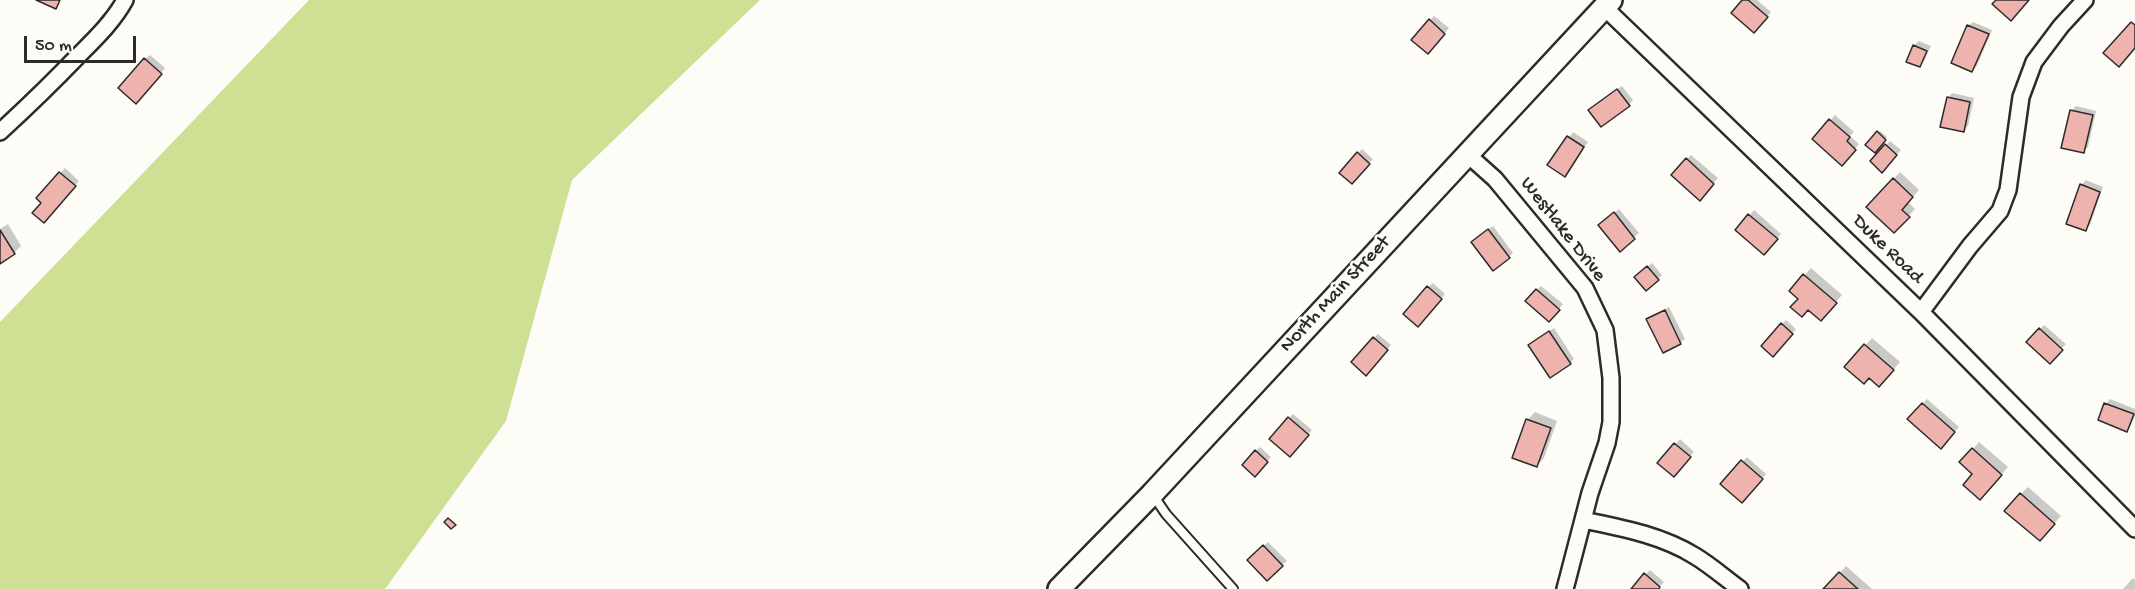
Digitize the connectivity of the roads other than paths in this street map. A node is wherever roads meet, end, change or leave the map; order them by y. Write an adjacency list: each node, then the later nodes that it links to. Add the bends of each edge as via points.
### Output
1 (125, 0): 4 (street, via 100,34)
2 (2085, 0): 6 (street, via 2034,62 2021,97 2008,190 2000,211)
3 (1607, 3): 5 (street, North Main Street); 6 (street, Duke Road)
4 (0, 132)
5 (1467, 154): 7 (street, North Main Street); 8 (street, Westlake Drive, via 1495,178 1585,288 1605,330 1611,422)
6 (1921, 312): 9 (street, Duke Road)
7 (1152, 494): 10 (street, North Main Street); 11 (lane)
8 (1583, 520): 12 (street, Westlake Drive); 13 (street, via 1655,536 1676,545)
9 (2135, 529)
10 (1059, 589)
11 (1233, 589)
12 (1565, 589)
13 (1740, 589)

